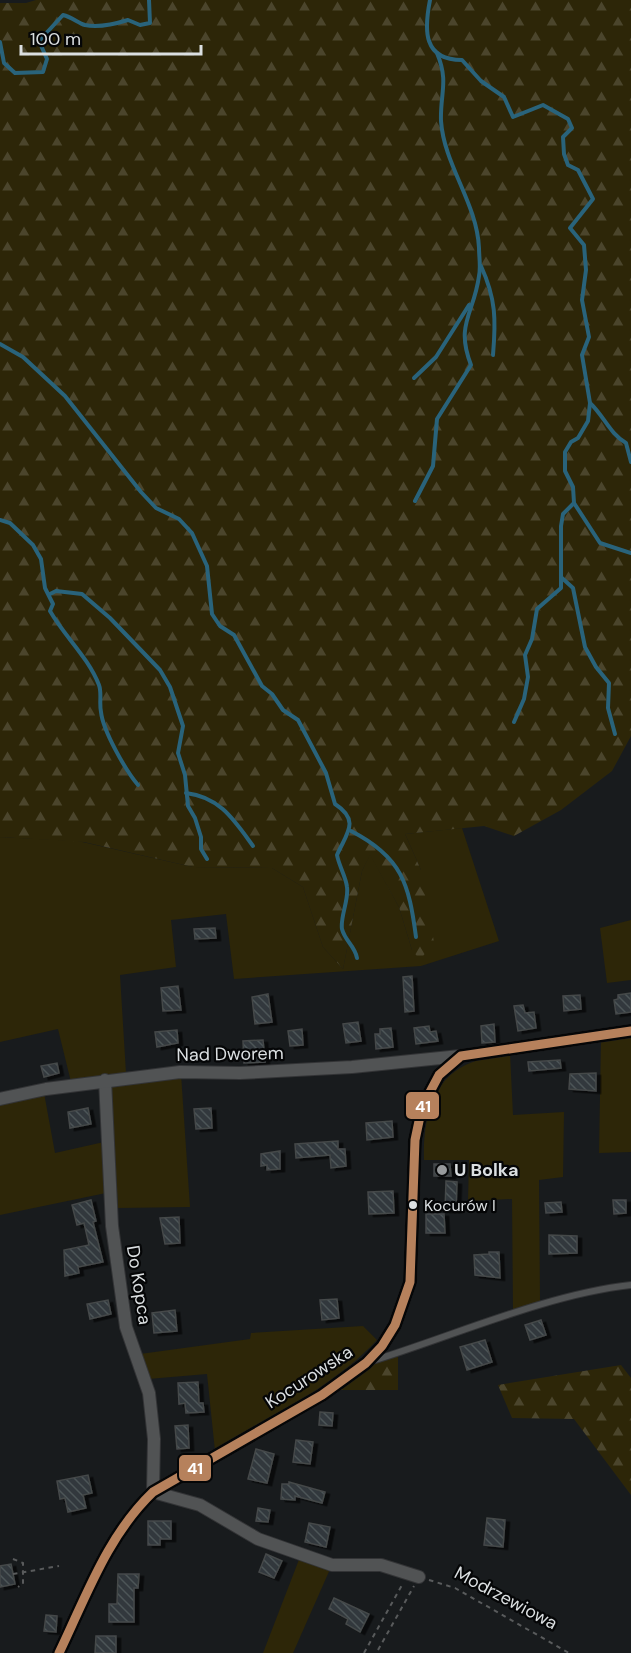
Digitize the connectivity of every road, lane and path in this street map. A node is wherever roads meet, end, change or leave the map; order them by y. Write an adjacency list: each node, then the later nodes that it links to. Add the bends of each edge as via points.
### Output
1 (631, 1031): 2 (street)
2 (461, 1056): 3 (street, Nad Dworem, via 352,1067 180,1072); 6 (street, Kocurowska, via 439,1075 422,1107 415,1140 410,1282 395,1325)
3 (105, 1080): 4 (street, Nad Dworem); 7 (street, Do Kopca, via 112,1226 126,1327 149,1393 154,1439)
4 (0, 1099)
5 (631, 1285): 6 (lane, via 603,1288)
6 (366, 1363): 7 (street, Kocurowska, via 322,1395)
7 (153, 1492): 11 (street, via 200,1505 258,1539 332,1565 381,1565); 16 (street, Kocurowska, via 111,1542)
8 (13, 1559): 10 (path, via 23,1563)
9 (59, 1566): 10 (path)
10 (23, 1572): 12 (path); 14 (path, via 23,1584)
11 (401, 1572): 13 (street); 17 (path, via 401,1589)
12 (13, 1574)
13 (419, 1577): 15 (path); 18 (path, Modrzewiowa, via 456,1588)
14 (18, 1587)
15 (378, 1650)
16 (58, 1653)
17 (364, 1653)
18 (569, 1653)

